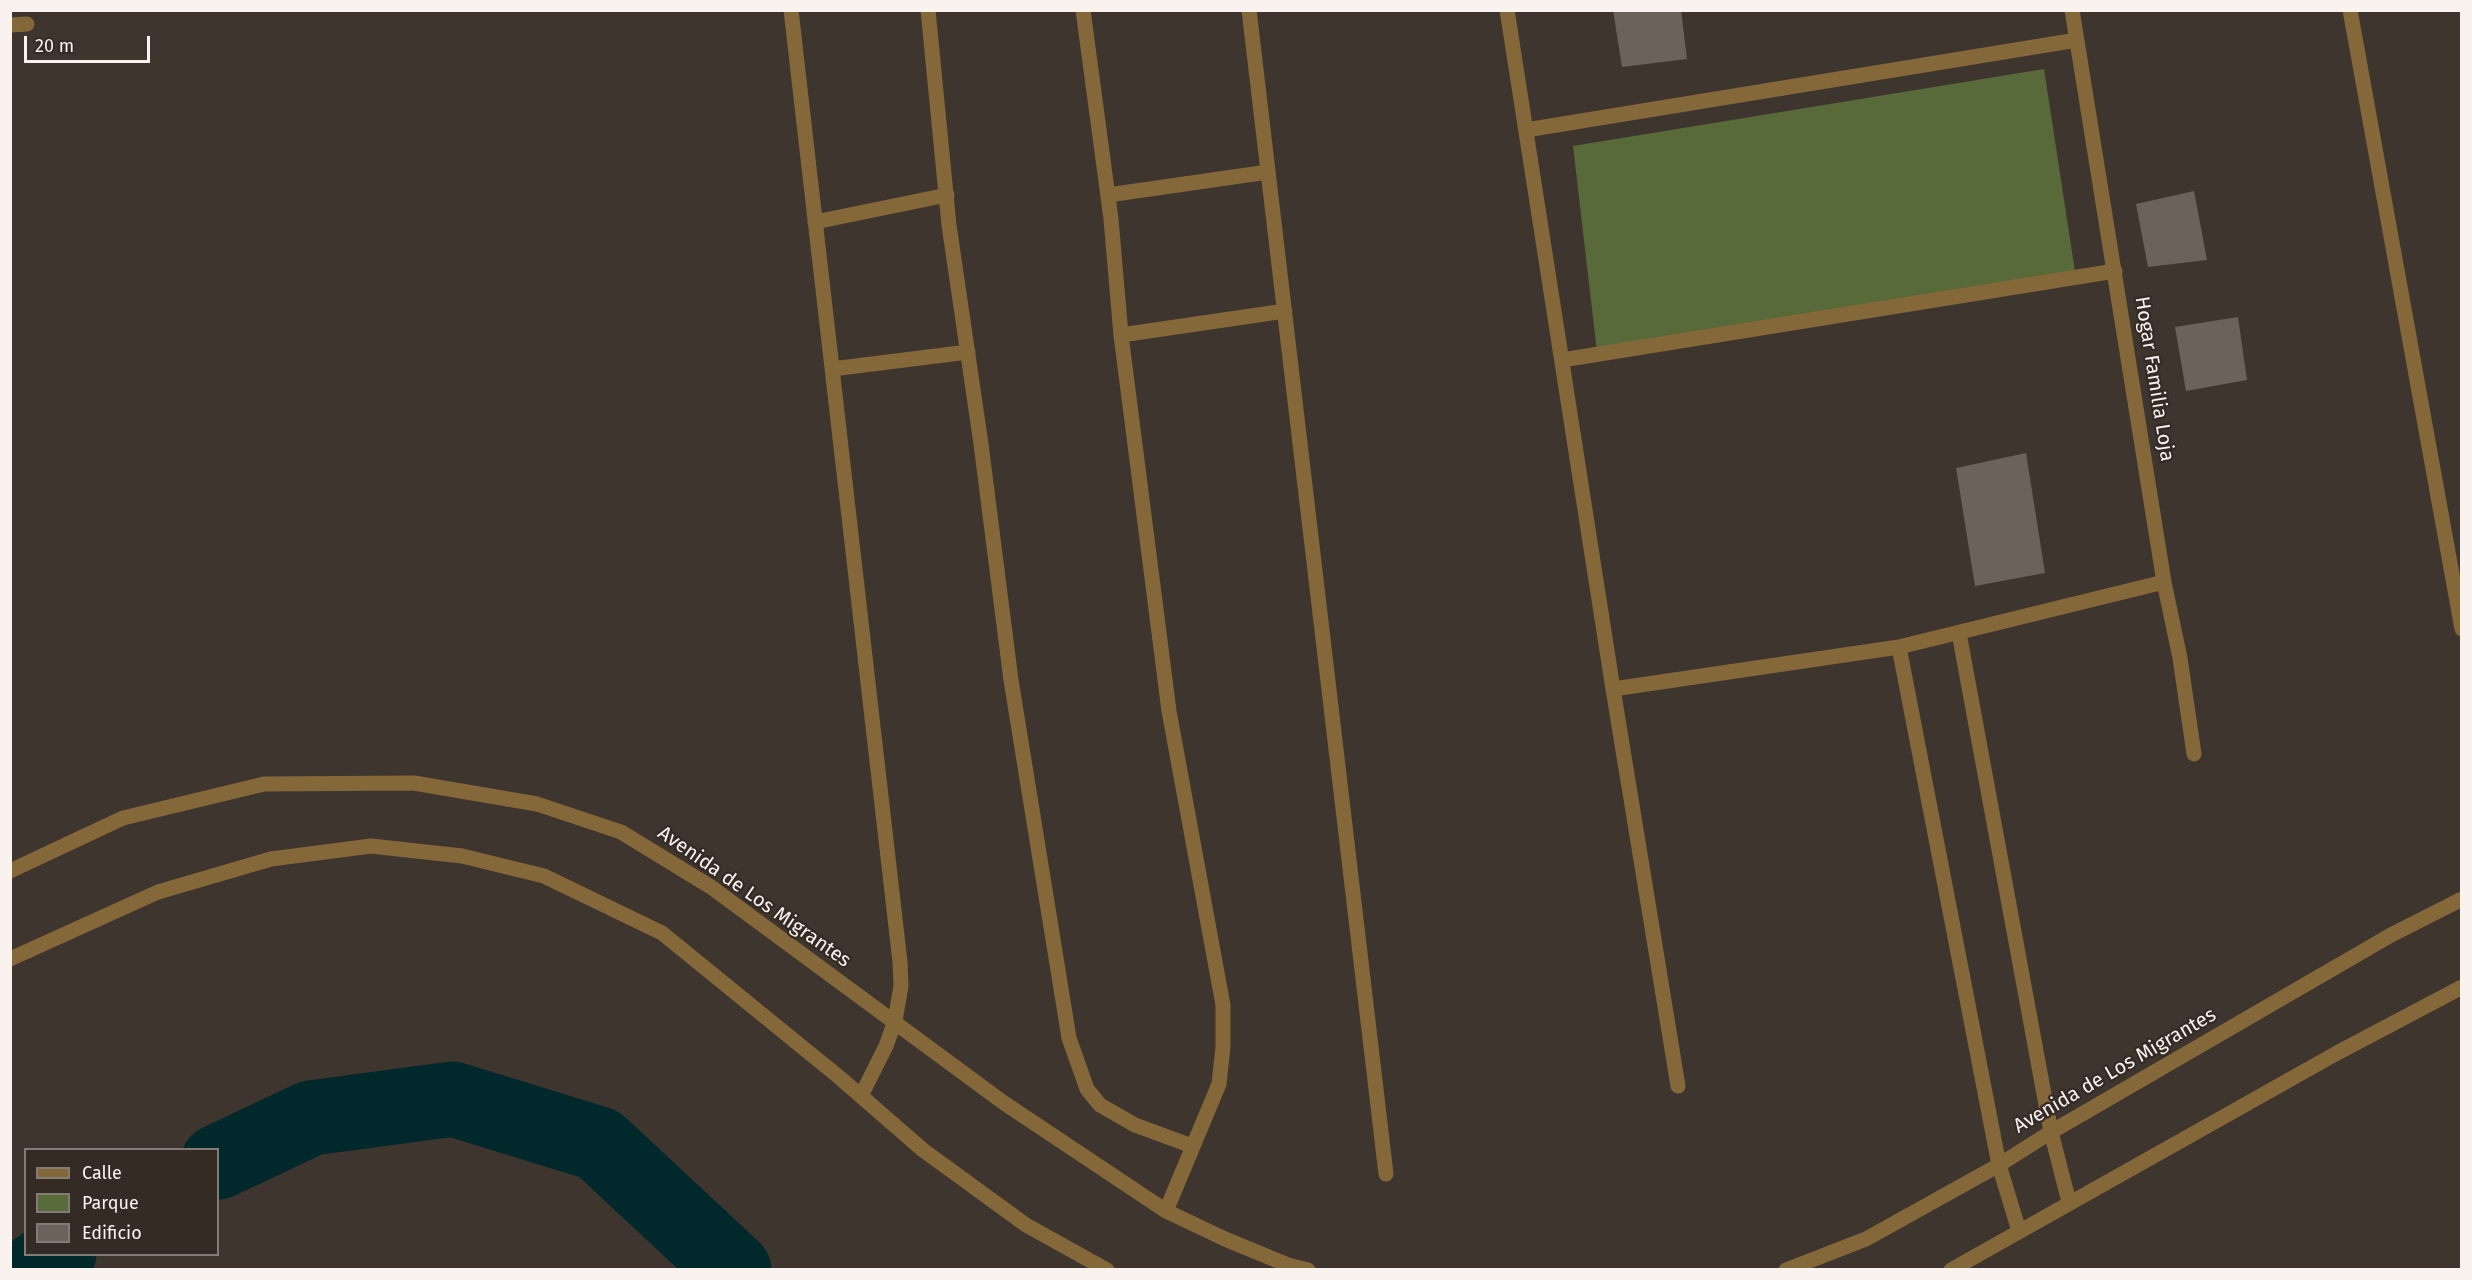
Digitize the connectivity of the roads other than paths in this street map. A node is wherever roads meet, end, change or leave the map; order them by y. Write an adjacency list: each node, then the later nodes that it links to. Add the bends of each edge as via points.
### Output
1 (791, 10): 15 (street)
2 (928, 10): 13 (street)
3 (1083, 10): 14 (street)
4 (1249, 10): 12 (street)
5 (1507, 10): 11 (street)
6 (2072, 10): 10 (street, Hogar Familia Loja)
7 (2350, 10): 23 (street)
8 (27, 24): 9 (street)
9 (10, 25)
10 (2077, 40): 11 (street); 16 (street, Hogar Familia Loja)
11 (1526, 129): 20 (street)
12 (1268, 172): 14 (street); 17 (street)
13 (946, 195): 15 (street); 19 (street)
14 (1108, 195): 18 (street)
15 (815, 222): 21 (street)
16 (2115, 271): 20 (street); 22 (street, Hogar Familia Loja)
17 (1285, 311): 18 (street); 38 (street)
18 (1121, 335): 36 (street, via 1169,711 1223,1005 1219,1084)
19 (968, 352): 21 (street); 36 (street, via 1011,680 1069,1038 1087,1089 1100,1105 1135,1125)
20 (1562, 360): 26 (street)
21 (832, 369): 32 (street, via 900,962)
22 (2164, 582): 24 (street); 27 (street, Hogar Familia Loja)
23 (2462, 629)
24 (1959, 633): 25 (street); 35 (street)
25 (1899, 647): 26 (street); 37 (street)
26 (1612, 689): 33 (street)
27 (2194, 754)
28 (10, 872): 32 (street, Avenida de Los Migrantes, via 123,818 264,784 414,783 537,804 621,832 711,887)
29 (2462, 899): 35 (street, Avenida de Los Migrantes, via 2391,935)
30 (10, 959): 34 (street, via 158,892 271,859 371,846 462,856 544,876 662,933)
31 (2462, 987): 39 (street)
32 (895, 1022): 34 (street); 40 (street, Avenida de Los Migrantes, via 1004,1103)
33 (1678, 1086)
34 (861, 1096): 42 (street, via 923,1150 1026,1225)
35 (2051, 1132): 37 (street, Avenida de Los Migrantes); 39 (street)
36 (1192, 1146): 40 (street)
37 (1999, 1165): 41 (street); 44 (street, Avenida de Los Migrantes, via 1866,1239)
38 (1386, 1174)
39 (2069, 1202): 41 (street)
40 (1166, 1211): 43 (street, Avenida de Los Migrantes, via 1288,1265)
41 (2019, 1231): 45 (street)
42 (1107, 1269)
43 (1308, 1269)
44 (1786, 1269)
45 (1952, 1269)

